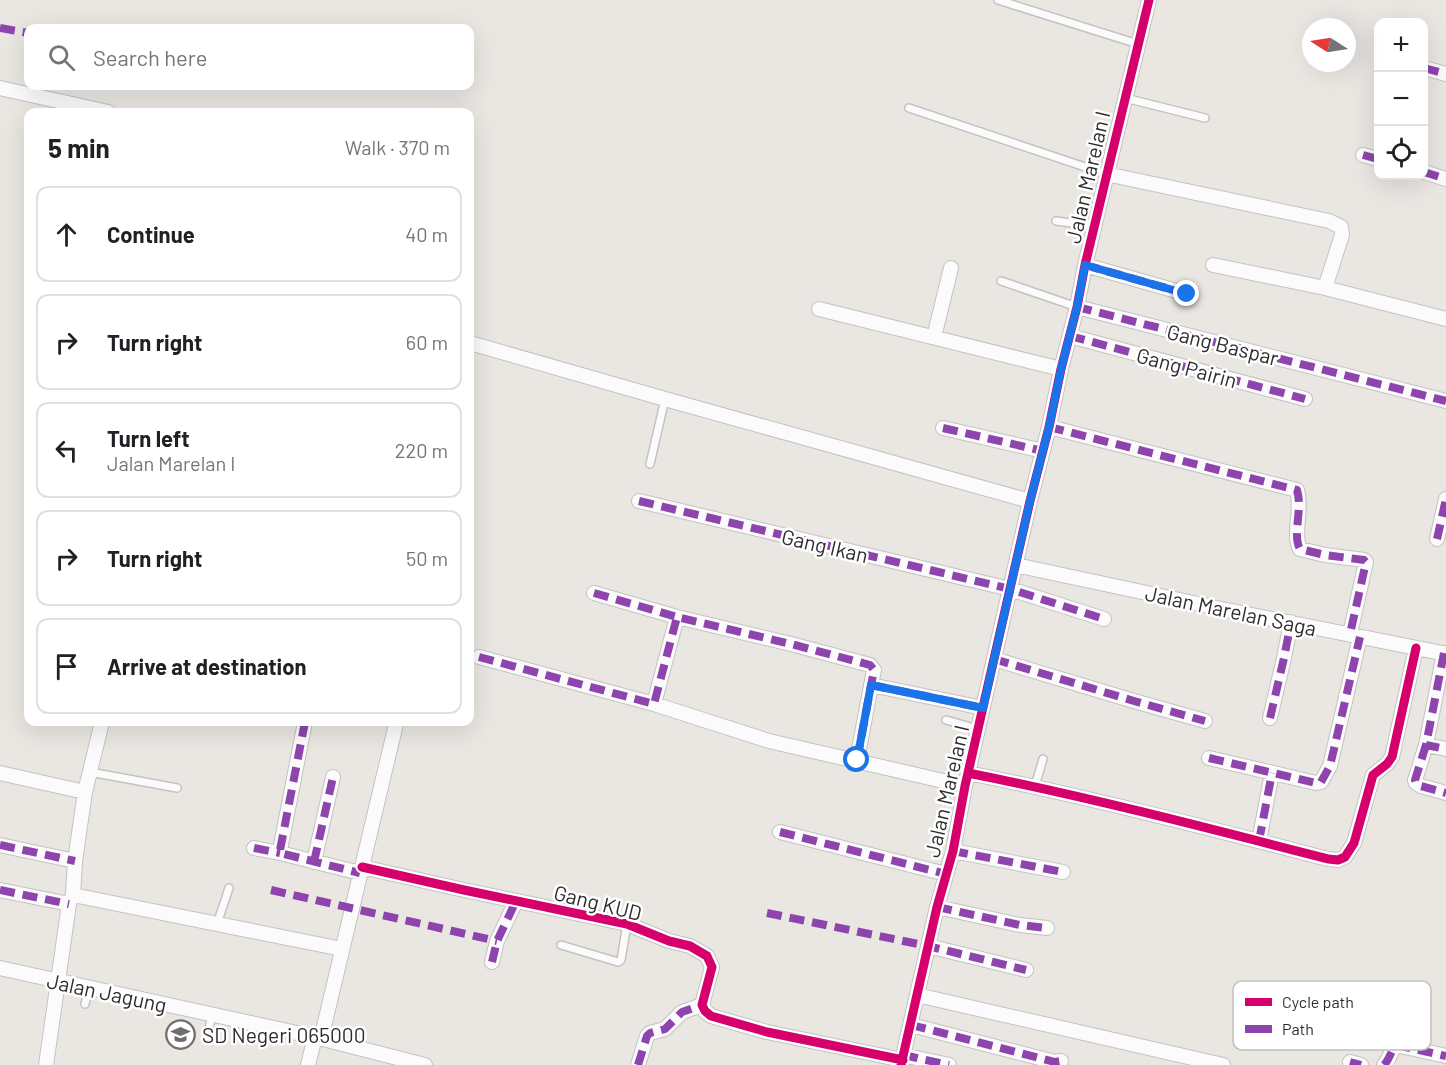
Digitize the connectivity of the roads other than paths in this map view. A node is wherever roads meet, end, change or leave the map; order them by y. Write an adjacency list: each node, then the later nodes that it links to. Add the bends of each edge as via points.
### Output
1 (998, 0): 3 (lane)
2 (1149, 0): 3 (street, Jalan Marelan I)
3 (1138, 44): 7 (street, Jalan Marelan I)
4 (1428, 69): 5 (street)
5 (1446, 74)
6 (0, 87): 8 (street)
7 (1125, 98): 10 (lane); 14 (street, Jalan Marelan I)
8 (91, 108)
9 (909, 108): 14 (lane)
10 (1205, 118)
11 (1363, 155): 12 (street)
12 (1374, 158)
13 (1428, 173): 15 (street)
14 (1107, 174): 17 (street, Jalan Marelan I); 22 (street, via 1336,224 1342,235)
15 (1446, 179)
16 (1056, 221): 17 (lane)
17 (1094, 226): 18 (street, Jalan Marelan I)
18 (1085, 265): 23 (street); 24 (street, Jalan Marelan I)
19 (1213, 265): 22 (street)
20 (951, 268): 28 (street)
21 (1001, 281): 24 (lane, Gang Baspar)
22 (1325, 288): 26 (street)
23 (1187, 294)
24 (1077, 307): 27 (street, Jalan Marelan I); 33 (street, Gang Baspar)
25 (819, 309): 28 (street)
26 (1446, 319)
27 (1070, 336): 30 (street, Jalan Marelan I); 32 (street, Gang Pairin)
28 (934, 338): 30 (street)
29 (474, 345): 31 (street)
30 (1061, 369): 34 (street, Jalan Marelan I)
31 (664, 399): 37 (lane); 40 (street)
32 (1305, 399)
33 (1446, 400)
34 (1049, 427): 36 (street, Jalan Marelan I); 48 (street, via 1297,490 1299,549 1366,562)
35 (943, 428): 36 (street)
36 (1042, 452): 40 (street, Jalan Marelan I)
37 (650, 464)
38 (1446, 499): 41 (street)
39 (639, 501): 43 (street, Gang Ikan)
40 (1030, 501): 42 (street, Jalan Marelan I)
41 (1437, 539)
42 (1016, 565): 43 (street, Jalan Marelan I); 47 (street, Jalan Marelan Saga)
43 (1010, 590): 46 (street, Gang Ikan); 52 (street, Jalan Marelan I)
44 (594, 593): 45 (street)
45 (677, 617): 53 (street, via 870,665 874,670); 54 (street)
46 (1104, 619)
47 (1291, 622): 48 (street, Jalan Marelan Saga); 56 (street)
48 (1355, 636): 49 (street, Jalan Marelan Saga); 70 (street, via 1335,748 1325,776 1316,783)
49 (1416, 648): 50 (street, Jalan Marelan Saga); 78 (street, via 1392,757 1373,775 1354,843 1345,858 1328,859)
50 (1445, 654): 63 (street)
51 (479, 657): 54 (street)
52 (994, 659): 55 (street, Jalan Marelan I); 58 (street)
53 (871, 685): 55 (street); 67 (street)
54 (654, 704): 67 (street, via 769,741)
55 (983, 708): 62 (street, Jalan Marelan I)
56 (1270, 718)
57 (946, 720): 62 (lane)
58 (1205, 721)
59 (101, 726): 68 (street)
60 (305, 726): 82 (street)
61 (395, 726): 85 (street)
62 (978, 729): 72 (street, Jalan Marelan I)
63 (1426, 745): 64 (street); 76 (street, via 1416,783)
64 (1446, 749)
65 (1209, 758): 70 (street)
66 (1043, 759): 73 (lane)
67 (857, 760): 72 (street)
68 (90, 772): 74 (lane); 75 (street)
69 (0, 773): 75 (street)
70 (1272, 773): 78 (street)
71 (333, 777): 84 (street)
72 (967, 780): 73 (street); 81 (street, Jalan Marelan I)
73 (1035, 786): 78 (street)
74 (177, 788)
75 (85, 792): 83 (street)
76 (1446, 793)
77 (780, 832): 87 (street)
78 (1259, 841)
79 (0, 845): 83 (street)
80 (254, 848): 82 (street, Gang KUD)
81 (953, 851): 86 (street); 87 (street, Jalan Marelan I)
82 (280, 853): 84 (street, Gang KUD)
83 (75, 861): 90 (street)
84 (314, 862): 85 (street, Gang KUD)
85 (361, 870): 91 (street, Gang KUD); 98 (street)
86 (1063, 872)
87 (946, 874): 92 (street, Jalan Marelan I)
88 (229, 888): 93 (lane)
89 (0, 890): 90 (street)
90 (71, 900): 93 (street); 102 (street)
91 (516, 902): 94 (street, Gang KUD); 99 (street)
92 (938, 907): 95 (street); 97 (street, Jalan Marelan I)
93 (217, 924): 98 (street)
94 (627, 924): 96 (lane, via 618,962); 106 (street, Gang KUD, via 707,956 712,967)
95 (1047, 928)
96 (561, 945)
97 (928, 946): 101 (street); 104 (street, Jalan Marelan I)
98 (342, 949): 110 (street)
99 (492, 962)
100 (0, 968): 102 (street, Jalan Jagung)
101 (1026, 970)
102 (58, 982): 103 (street, Jalan Jagung); 116 (street)
103 (89, 988): 105 (lane); 107 (street, Jalan Jagung)
104 (917, 995): 108 (street, Jalan Marelan I); 121 (street)
105 (85, 1004)
106 (702, 1005): 114 (street, via 711,1016 767,1032); 119 (street, via 682,1012 664,1029 650,1033)
107 (212, 1015): 109 (lane); 110 (street, Jalan Jagung)
108 (911, 1025): 114 (street, Jalan Marelan I); 115 (street)
109 (208, 1032)
110 (318, 1038): 117 (street); 118 (street, Jalan Jagung)
111 (1393, 1050): 122 (street)
112 (1419, 1050): 113 (street)
113 (1446, 1056)
114 (902, 1060): 120 (street)
115 (1061, 1061)
116 (46, 1065)
117 (308, 1065)
118 (425, 1065)
119 (638, 1065)
120 (949, 1065)
121 (1223, 1065)
122 (1384, 1065)

